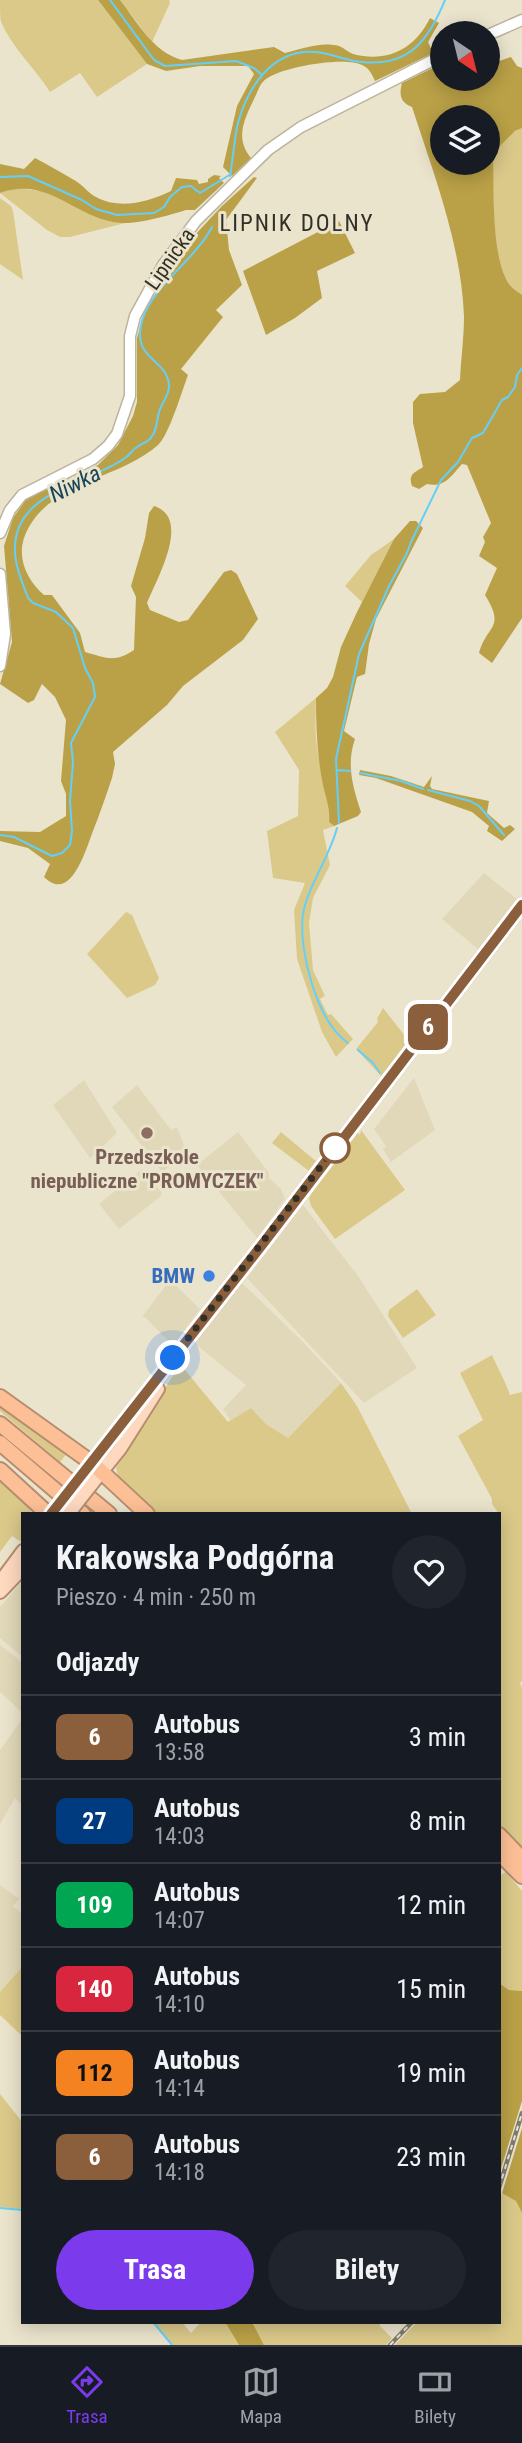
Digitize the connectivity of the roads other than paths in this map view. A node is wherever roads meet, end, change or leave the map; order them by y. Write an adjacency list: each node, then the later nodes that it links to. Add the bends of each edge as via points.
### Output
1 (522, 20): 2 (street)
2 (500, 30)
3 (430, 62): 4 (street, Lipnicka, via 301,127 262,156 196,222 163,265 135,316 130,396 117,434 93,459 22,495)
4 (0, 533)
5 (0, 574): 6 (street, via 5,634)
6 (0, 666)
7 (522, 905): 11 (main road, via 184,1343 135,1426)
8 (0, 1396): 11 (highway)
9 (0, 1423): 14 (highway)
10 (0, 1443): 13 (highway)
11 (97, 1468): 13 (main road, bridge); 15 (highway)
12 (0, 1470): 13 (highway)
13 (63, 1512)
14 (107, 1512)
15 (145, 1512)
16 (21, 1554): 18 (main road)
17 (21, 1570): 19 (main road)
18 (0, 1582)
19 (0, 1592)
20 (501, 1838): 22 (highway)
21 (501, 1855): 23 (highway)
22 (522, 1858)
23 (522, 1876)

